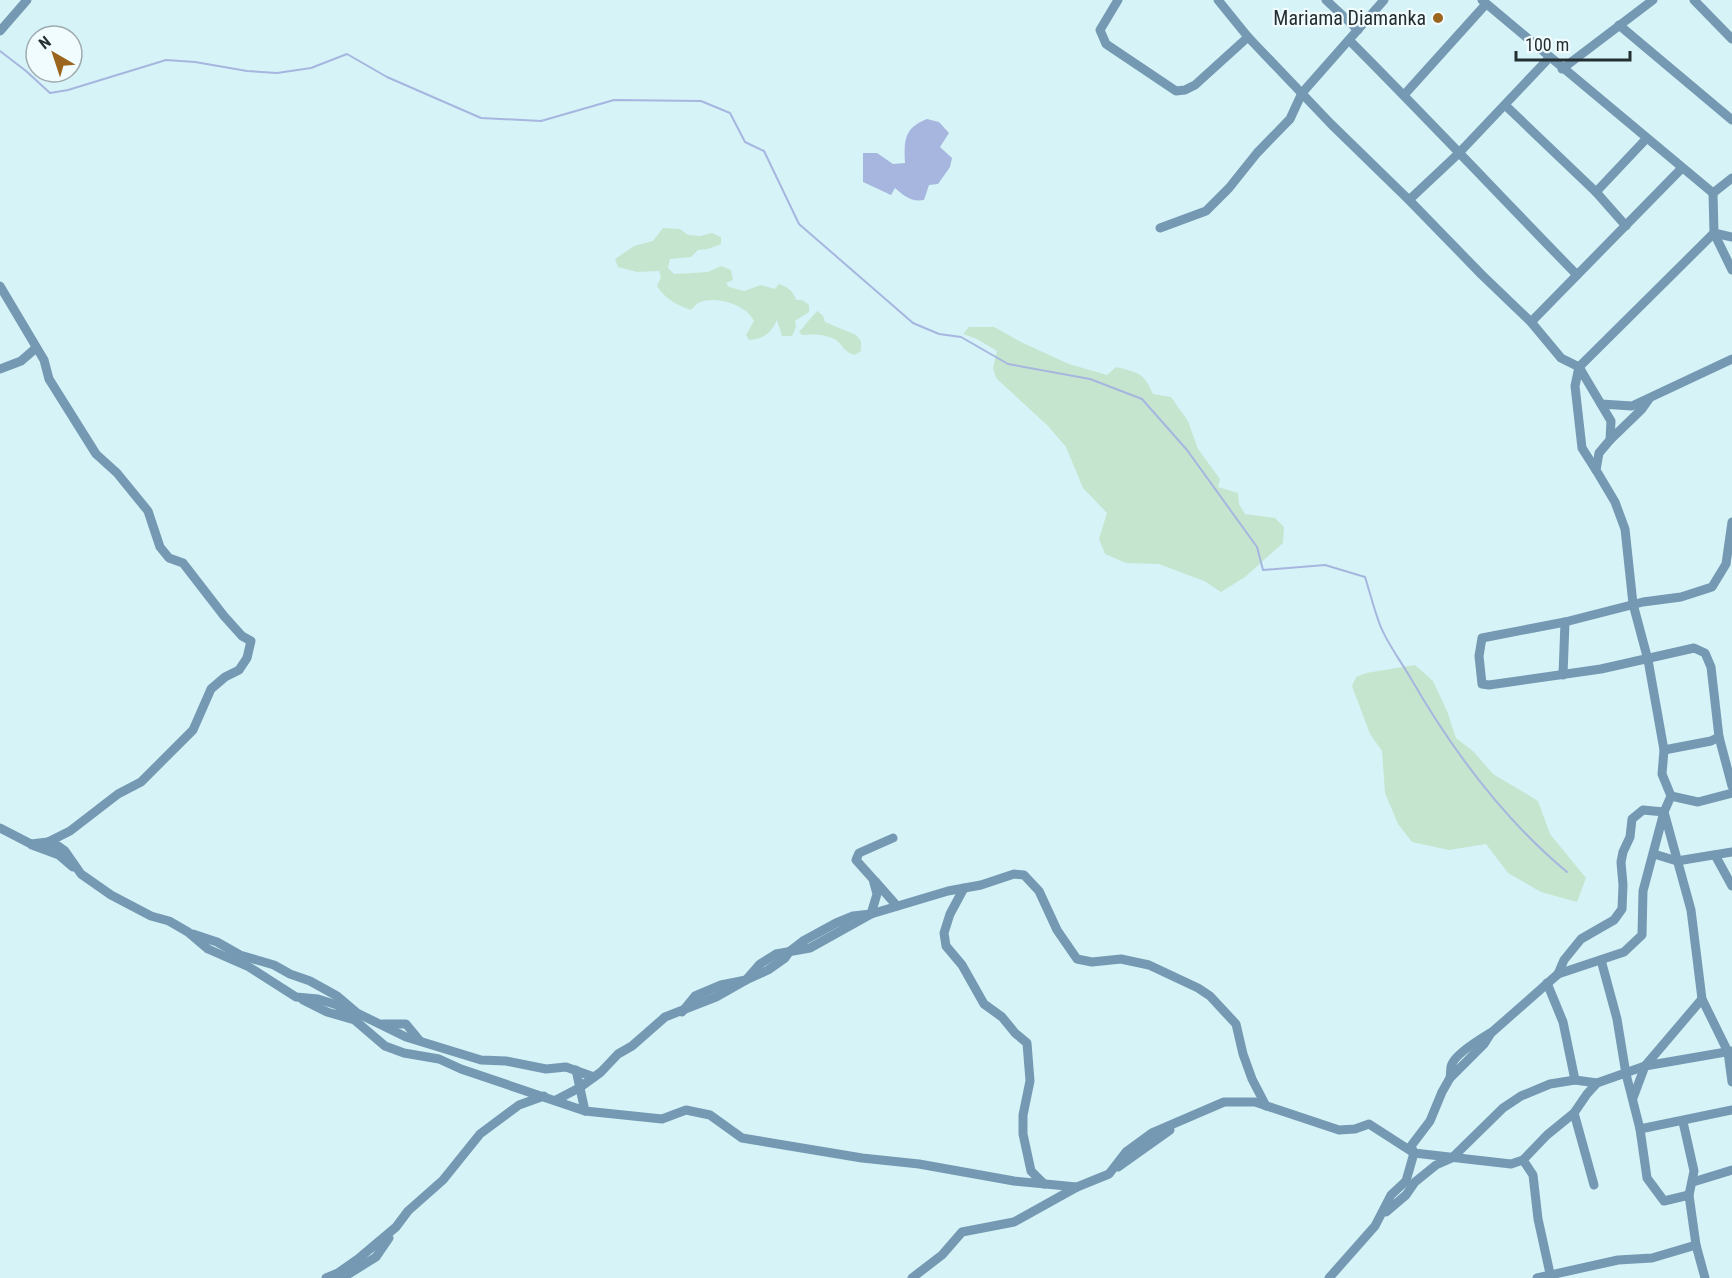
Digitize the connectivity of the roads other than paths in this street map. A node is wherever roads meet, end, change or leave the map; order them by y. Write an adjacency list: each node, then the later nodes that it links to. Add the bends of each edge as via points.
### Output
1 (27, 0): 11 (street)
2 (1118, 0): 12 (street, via 1100,30 1106,44 1176,91 1195,85)
3 (1326, 0): 10 (street)
4 (1384, 0): 10 (street)
5 (1653, 0): 9 (street)
6 (1694, 0): 13 (street)
7 (1225, 2): 12 (street)
8 (1484, 2): 15 (street); 18 (street)
9 (1619, 25): 16 (street); 20 (street)
10 (1358, 30): 14 (street)
11 (0, 31)
12 (1248, 37): 17 (street)
13 (1732, 39)
14 (1349, 40): 17 (street); 18 (street)
15 (1549, 58): 16 (street); 19 (street)
16 (1562, 69): 21 (street)
17 (1302, 93): 27 (street); 29 (street, via 1282,129 1206,211)
18 (1404, 95): 22 (street)
19 (1505, 105): 22 (street); 25 (street)
20 (1732, 120)
21 (1646, 138): 23 (street); 25 (street)
22 (1458, 154): 27 (street); 33 (street)
23 (1682, 168): 26 (street); 28 (street)
24 (1732, 178): 26 (street)
25 (1596, 192): 28 (street)
26 (1713, 193): 30 (street)
27 (1409, 200): 35 (street)
28 (1626, 226): 33 (street)
29 (1160, 228)
30 (1714, 233): 31 (street); 32 (street); 38 (street)
31 (1732, 237)
32 (1732, 270)
33 (1577, 275): 35 (street)
34 (0, 286): 36 (street)
35 (1531, 322): 38 (street, via 1561,358)
36 (36, 348): 39 (street, via 21,362); 57 (street, via 49,379 96,454 148,511 160,547 169,558 183,563 224,616 251,641 239,670 211,689 193,730 141,782)
37 (1732, 359): 40 (street)
38 (1579, 367): 41 (street); 43 (street, via 1575,386 1582,448)
39 (0, 369)
40 (1649, 399): 41 (street, via 1632,406); 42 (street)
41 (1601, 404): 42 (street, via 1611,421)
42 (1610, 440): 43 (street, via 1599,453)
43 (1596, 470): 45 (street, via 1625,529)
44 (1732, 522): 45 (street, via 1726,564 1712,587 1682,597)
45 (1633, 604): 46 (street); 47 (street)
46 (1565, 622): 48 (street); 48 (street, via 1482,638 1479,656 1482,684)
47 (1648, 660): 48 (street); 49 (street, via 1694,648 1705,653 1711,667); 50 (street)
48 (1563, 675)
49 (1719, 737): 50 (street); 51 (street)
50 (1664, 750): 53 (street, via 1662,774)
51 (1732, 786)
52 (1732, 793): 53 (street, via 1698,802)
53 (1671, 796): 54 (street)
54 (1664, 812): 60 (street); 62 (street); 71 (street, via 1643,810 1632,819 1620,862 1622,909 1614,920 1581,939)
55 (0, 828): 58 (street)
56 (893, 838): 64 (street, via 859,853 856,860)
57 (48, 842): 58 (street); 63 (street, via 65,851)
58 (31, 844): 63 (street, via 58,855)
59 (1732, 852): 61 (street)
60 (1654, 854): 62 (street); 70 (street, via 1643,891 1642,935 1624,952)
61 (1715, 855): 62 (street); 65 (street)
62 (1677, 861): 73 (street, via 1691,910)
63 (81, 874): 69 (street, via 138,911)
64 (873, 879): 67 (street); 68 (street, via 877,894)
65 (1732, 886)
66 (964, 888): 67 (street); 86 (street, via 1014,874 1024,875 1039,891 1057,930 1077,959 1092,962 1121,958 1149,965 1210,996 1236,1024 1246,1062); 97 (street, via 944,933 946,946 984,1004 1027,1043 1030,1081 1023,1134 1031,1171)
67 (897, 906): 68 (street)
68 (871, 914): 78 (street, via 810,948 776,954 746,980 716,998 665,1017)
69 (188, 932): 76 (street, via 310,981 357,1013 382,1024 406,1024 420,1041 481,1060); 83 (street, via 208,949 249,967 296,997 337,1005 385,1046 439,1059)
70 (1601, 960): 71 (street); 77 (street)
71 (1558, 974): 72 (street)
72 (1547, 983): 79 (street, via 1563,1022); 92 (street, via 1491,1033 1450,1078 1430,1121 1411,1146)
73 (1701, 999): 74 (street); 75 (street)
74 (1730, 1052): 75 (street); 80 (street)
75 (1645, 1066): 77 (street); 84 (street)
76 (576, 1070): 78 (street); 82 (street)
77 (1626, 1074): 81 (street); 84 (street)
78 (594, 1077): 82 (street)
79 (1575, 1080): 81 (street); 93 (street, via 1550,1084 1521,1096 1503,1108)
80 (1732, 1082)
81 (1597, 1083): 89 (street)
82 (579, 1088): 85 (street); 88 (street)
83 (544, 1096): 85 (street); 102 (street, via 519,1105 480,1134 443,1180 408,1210)
84 (1633, 1098): 91 (street)
85 (556, 1100): 88 (street)
86 (1266, 1106): 92 (street, via 1339,1130 1369,1124); 99 (street, via 1224,1102 1195,1114 1152,1133 1126,1152 1108,1174)
87 (1732, 1110): 90 (street)
88 (585, 1111): 97 (street, via 662,1119 686,1110 710,1114 742,1138)
89 (1574, 1113): 94 (street); 98 (street)
90 (1683, 1122): 91 (street); 96 (street)
91 (1640, 1130): 100 (street, via 1647,1178 1664,1201)
92 (1414, 1153): 93 (street); 101 (street, via 1406,1181 1391,1195)
93 (1452, 1158): 94 (street, via 1511,1164); 101 (street, via 1415,1182)
94 (1523, 1160): 105 (street, via 1533,1174)
95 (1732, 1170): 96 (street)
96 (1693, 1182): 100 (street)
97 (1044, 1184): 99 (street)
98 (1594, 1185)
99 (1077, 1187): 104 (street, via 1014,1222 962,1232)
100 (1689, 1195): 103 (street)
101 (1375, 1226): 109 (street)
102 (396, 1227): 106 (street, via 358,1259); 107 (street, via 376,1257)
103 (1696, 1245): 105 (street, via 1652,1258 1618,1260); 111 (street)
104 (921, 1274): 108 (street)
105 (1551, 1277): 110 (street)
106 (326, 1278)
107 (338, 1278)
108 (912, 1278)
109 (1329, 1278)
110 (1537, 1278)
111 (1706, 1278)

